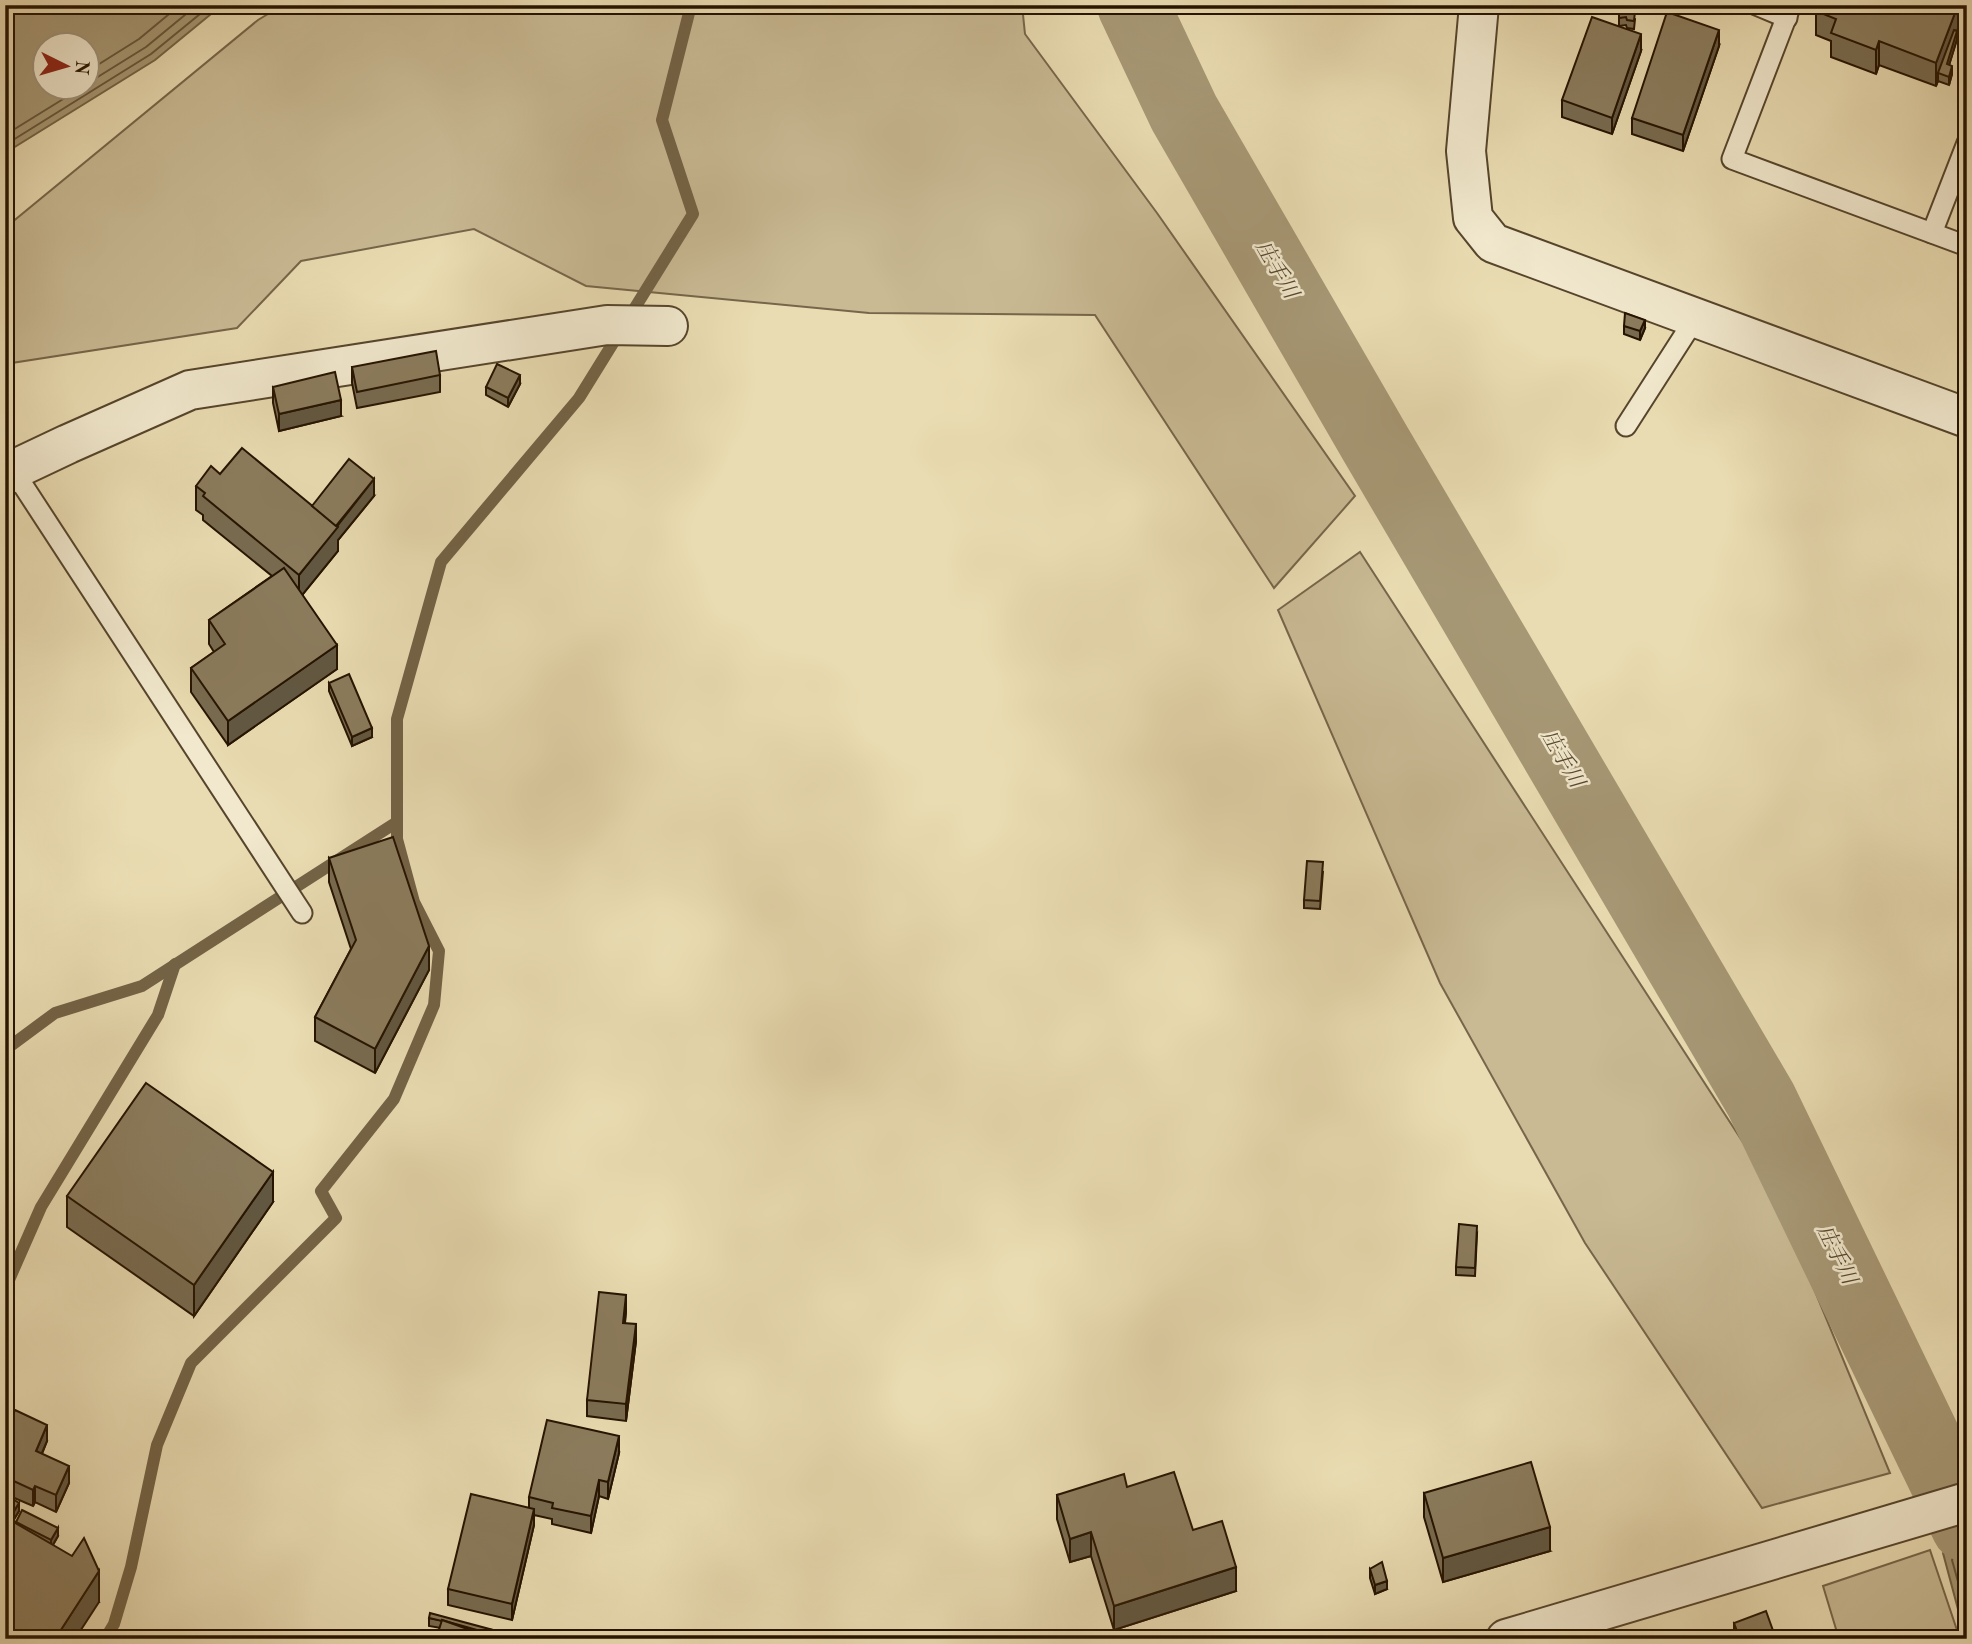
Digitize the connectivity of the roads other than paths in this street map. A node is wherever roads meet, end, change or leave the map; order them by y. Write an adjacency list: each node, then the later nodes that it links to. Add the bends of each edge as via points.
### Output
1 (1479, 5): 7 (street, via 1466,151 1473,218 1493,243)
2 (1756, 5): 3 (lane)
3 (1789, 11): 5 (lane, via 1732,159)
4 (1967, 143): 5 (lane)
5 (1932, 233): 6 (lane)
6 (1967, 246)
7 (1696, 317): 9 (street); 10 (lane)
8 (668, 326): 11 (street, via 607,325 190,390)
9 (1967, 418)
10 (1626, 426)
11 (9, 473): 12 (lane)
12 (302, 913)
13 (1967, 1502): 14 (street)
14 (1506, 1639)

